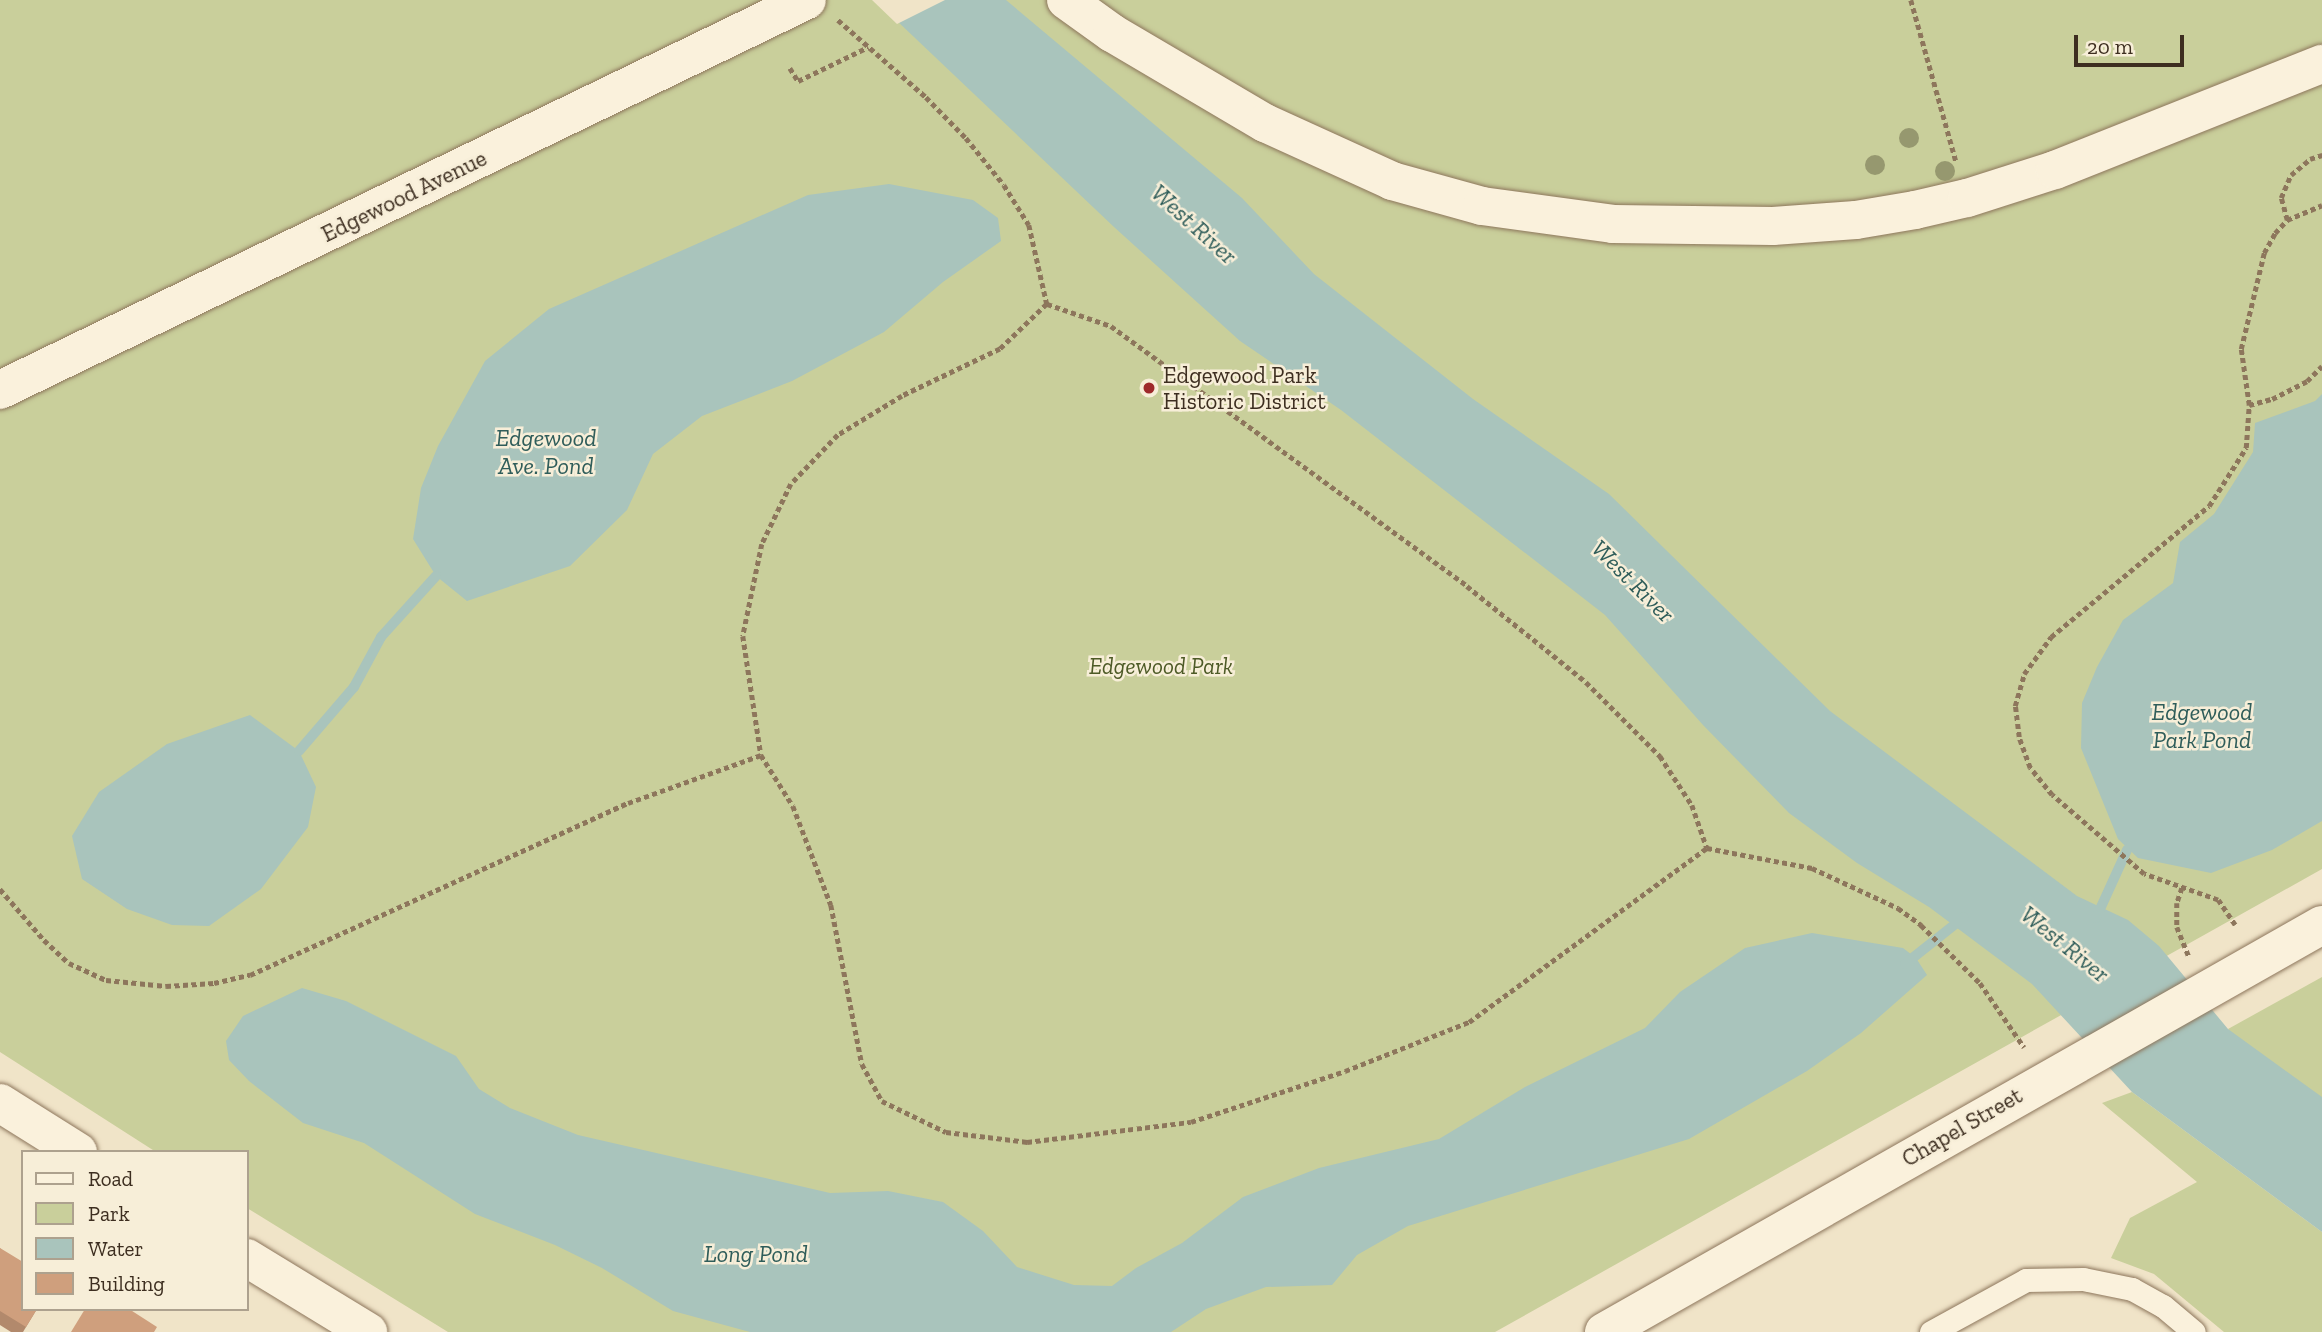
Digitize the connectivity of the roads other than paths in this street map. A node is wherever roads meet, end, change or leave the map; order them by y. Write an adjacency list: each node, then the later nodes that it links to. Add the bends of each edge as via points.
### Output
1 (1066, 0): 3 (street, via 1185,78 1287,134 1392,181 1482,206 1613,224 1697,228 1856,220 1968,198 2144,136)
2 (820, 8): 4 (street, Edgewood Avenue, via 749,29)
3 (2322, 64)
4 (0, 390)
5 (2322, 925): 10 (street, Chapel Street)
6 (0, 1103): 7 (street)
7 (75, 1150)
8 (248, 1259): 9 (street)
9 (349, 1327)
10 (1604, 1332)
11 (1931, 1332): 12 (lane, via 2026,1280 2083,1279 2132,1289 2163,1306)
12 (2194, 1332)

